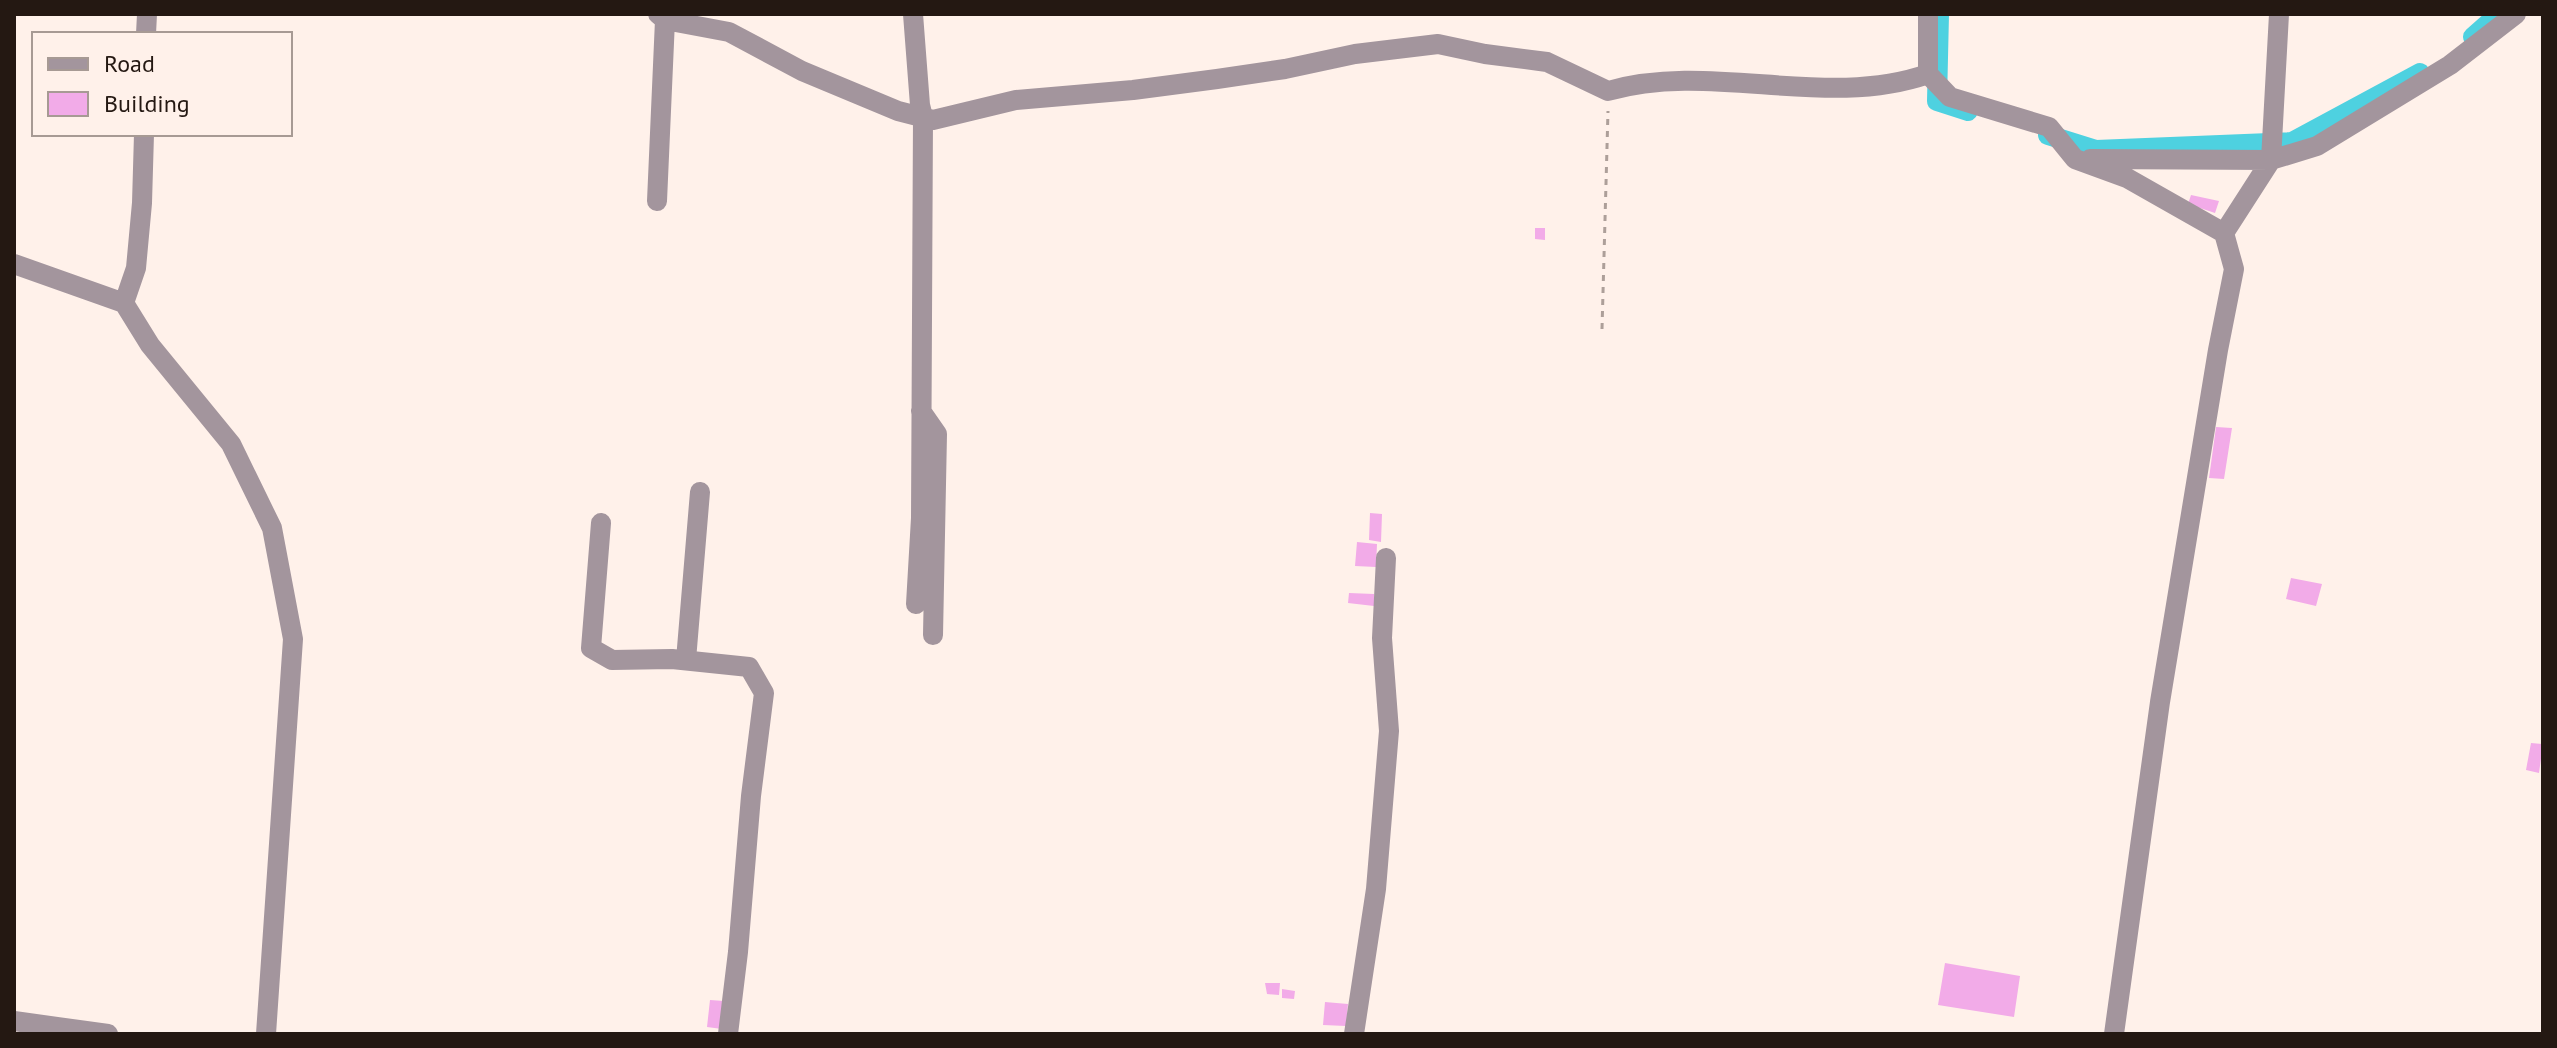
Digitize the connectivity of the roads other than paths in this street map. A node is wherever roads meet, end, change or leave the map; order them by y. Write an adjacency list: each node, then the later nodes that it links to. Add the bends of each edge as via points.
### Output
1 (913, 14): 7 (street)
2 (1928, 14): 6 (street)
3 (2279, 14): 10 (street)
4 (2516, 14): 10 (street, via 2450,65 2317,146)
5 (662, 17): 7 (street, via 729,32 802,71); 11 (street)
6 (1928, 74): 7 (street, via 1902,83 1809,88 1691,80 1636,83 1608,91 1547,62 1438,44 1217,79 1016,100 933,120); 9 (street, via 1950,97 2049,127)
7 (923, 117): 15 (street)
8 (144, 136): 14 (street, via 136,268)
9 (2075, 159): 10 (street); 12 (street, via 2127,178)
10 (2271, 160): 12 (street)
11 (657, 201)
12 (2224, 233): 27 (street, via 2234,269 2160,702)
13 (14, 264): 14 (street)
14 (124, 303): 24 (street, via 150,345 231,444 272,528 293,639)
15 (921, 411): 19 (street); 20 (street, via 937,434)
16 (700, 492): 21 (street)
17 (601, 523): 21 (street, via 591,648 612,660)
18 (1386, 558): 26 (street, via 1382,638 1389,731 1376,889)
19 (916, 604)
20 (933, 635)
21 (686, 660): 25 (street, via 749,667 764,693)
22 (14, 1021): 23 (street)
23 (108, 1034)
24 (266, 1034)
25 (728, 1034)
26 (1354, 1034)
27 (2114, 1034)

